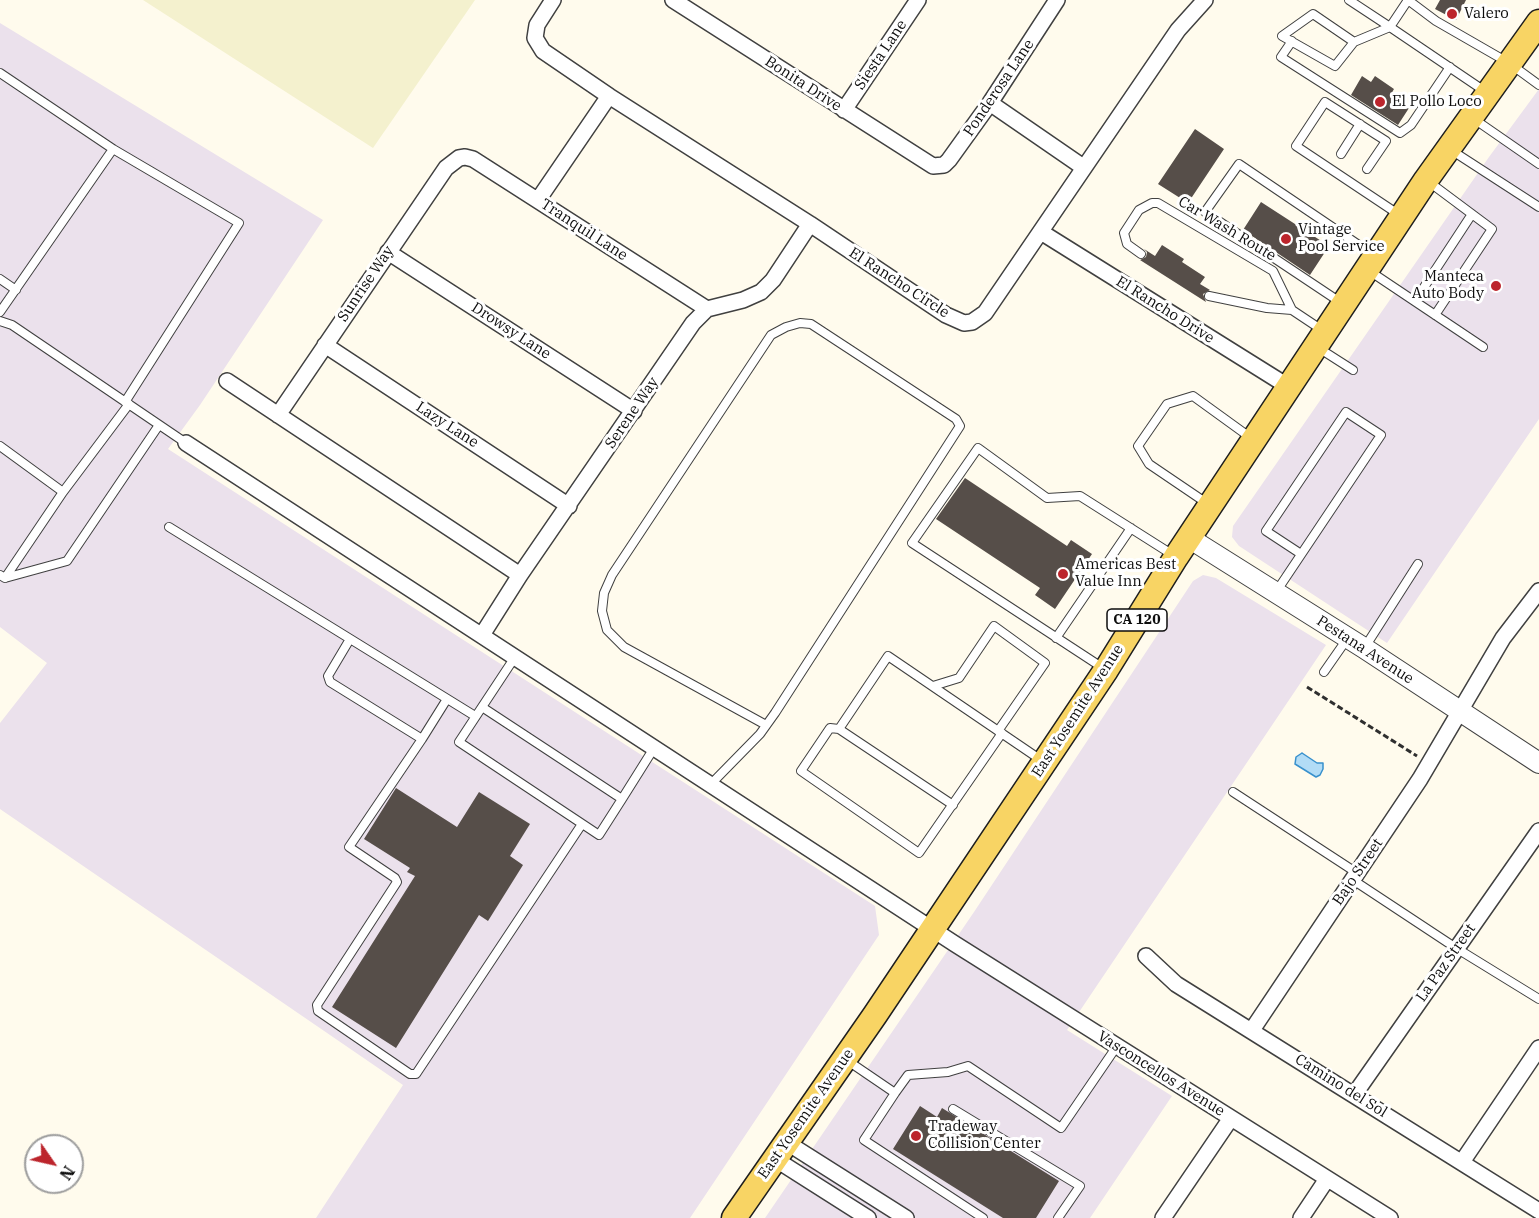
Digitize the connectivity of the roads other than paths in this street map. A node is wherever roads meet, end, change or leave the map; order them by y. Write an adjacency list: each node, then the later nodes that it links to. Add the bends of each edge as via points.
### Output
1 (553, 0): 16 (street, El Rancho Circle, via 537,25 537,44)
2 (918, 0): 18 (street, Siesta Lane)
3 (1057, 0): 17 (street, Ponderosa Lane)
4 (1205, 0): 27 (street, El Rancho Circle, via 1178,30)
5 (1349, 0): 8 (lane)
6 (684, 3): 18 (street, Bonita Drive)
7 (1539, 22): 11 (main road, East Yosemite Avenue / CA 120)
8 (1390, 27): 10 (lane); 11 (lane, via 1407,0); 12 (lane)
9 (1292, 42): 10 (lane, via 1335,66); 10 (lane, via 1282,36 1313,14); 12 (lane, via 1281,57 1400,133 1411,125)
10 (1354, 42)
11 (1509, 63): 14 (lane); 15 (main road, East Yosemite Avenue / CA 120)
12 (1450, 67): 15 (lane)
13 (0, 74): 22 (lane)
14 (1539, 85)
15 (1488, 93): 19 (main road, East Yosemite Avenue / CA 120)
16 (609, 96): 30 (street); 34 (street, El Rancho Circle)
17 (990, 103): 26 (street, Ponderosa Lane, via 949,160); 27 (street)
18 (844, 110): 26 (street, Bonita Drive)
19 (1470, 116): 21 (main road, East Yosemite Avenue / CA 120); 25 (lane)
20 (1360, 124): 23 (lane); 28 (lane, via 1386,141); 33 (lane, via 1325,102 1296,146)
21 (1448, 148): 29 (main road, East Yosemite Avenue / CA 120); 31 (lane)
22 (113, 149): 40 (lane); 55 (lane, via 239,223)
23 (1341, 154)
24 (459, 158): 30 (street, Tranquil Lane, via 473,159); 36 (street, Sunrise Way, via 446,168)
25 (1539, 164)
26 (933, 166)
27 (1083, 167): 35 (street, El Rancho Circle)
28 (1367, 169)
29 (1426, 180): 32 (lane); 33 (main road, East Yosemite Avenue / CA 120)
30 (538, 200): 44 (street, Tranquil Lane)
31 (1539, 207)
32 (1472, 214): 42 (lane); 47 (lane, via 1492,229)
33 (1402, 216): 38 (main road, East Yosemite Avenue / CA 120)
34 (810, 224): 35 (street, El Rancho Circle, via 946,315 964,323 985,313); 44 (street, via 761,292)
35 (1041, 232): 54 (street, El Rancho Drive)
36 (388, 252): 50 (street, Sunrise Way); 56 (street, Drowsy Lane)
37 (1141, 254): 45 (lane, Car Wash Route, via 1127,244 1124,233 1139,210 1152,202 1158,203 1273,271)
38 (1371, 263): 42 (lane); 43 (main road, East Yosemite Avenue / CA 120); 43 (lane, via 1239,164 1205,212)
39 (0, 279): 40 (lane)
40 (16, 290): 46 (lane)
41 (1209, 296): 45 (lane)
42 (1415, 301): 47 (lane)
43 (1344, 304): 49 (main road, East Yosemite Avenue / CA 120)
44 (707, 309): 56 (street, Serene Way, via 693,323)
45 (1292, 310): 49 (lane)
46 (0, 312)
47 (1435, 315): 51 (lane)
48 (0, 321): 55 (lane, via 12,325)
49 (1321, 339): 52 (lane); 54 (main road, East Yosemite Avenue / CA 120)
50 (325, 345): 57 (street, Sunrise Way); 63 (street, Lazy Lane)
51 (1484, 347)
52 (1353, 370)
53 (227, 381): 57 (street)
54 (1289, 387): 59 (main road, East Yosemite Avenue / CA 120)
55 (127, 403): 58 (lane); 62 (lane)
56 (634, 411): 63 (street, Serene Way)
57 (278, 415): 70 (street)
58 (159, 425): 60 (lane); 71 (lane, via 67,561)
59 (1255, 440): 64 (main road, East Yosemite Avenue / CA 120); 64 (lane, via 1193,396 1167,404 1137,446 1149,465)
60 (186, 443): 74 (street, Vasconcellos Avenue)
61 (0, 446): 62 (lane)
62 (63, 492): 71 (lane)
63 (569, 506): 70 (street, Serene Way)
64 (1210, 506): 67 (main road, East Yosemite Avenue / CA 120)
65 (169, 527): 76 (lane)
66 (1131, 528): 67 (lane); 75 (lane); 75 (lane, via 1080,496 1047,498 978,448 912,543)
67 (1183, 548): 73 (street, Pestana Avenue); 79 (main road, East Yosemite Avenue / CA 120)
68 (1301, 554): 68 (lane, via 1381,435 1346,412 1266,531); 73 (lane)
69 (1418, 564): 77 (lane)
70 (520, 575): 74 (street, Serene Way)
71 (2, 577)
72 (1539, 591): 84 (street, Bajo Street, via 1503,638)
73 (1275, 593): 77 (street, Pestana Avenue)
74 (482, 635): 78 (street, Vasconcellos Avenue)
75 (1056, 638): 79 (lane)
76 (350, 639): 82 (lane); 89 (lane, via 328,676 330,682)
77 (1356, 643): 80 (lane); 84 (street, Pestana Avenue)
78 (515, 657): 83 (lane); 90 (street, Vasconcellos Avenue)
79 (1106, 670): 91 (main road, East Yosemite Avenue / CA 120)
80 (1324, 672)
81 (933, 686): 87 (lane, via 888,656); 88 (lane); 88 (lane, via 959,678 994,626 1045,663)
82 (447, 699): 85 (lane); 89 (lane)
83 (482, 707): 85 (lane); 95 (lane)
84 (1460, 713): 92 (street, Pestana Avenue); 99 (street, Bajo Street)
85 (475, 716): 97 (lane, via 459,742)
86 (766, 725): 86 (lane, via 960,426 956,419 811,324 800,323 771,335 604,592 602,611 607,630 624,647); 93 (lane)
87 (839, 729): 96 (lane); 96 (lane, via 830,728 801,771 919,854)
88 (1000, 732): 91 (lane); 96 (lane)
89 (422, 739): 97 (lane, via 349,847 397,882 317,1005 318,1011 410,1074 416,1074)
90 (654, 748): 93 (street, Vasconcellos Avenue); 95 (lane)
91 (1044, 762): 100 (main road, East Yosemite Avenue / CA 120)
92 (1539, 763)
93 (711, 784): 100 (street, Vasconcellos Avenue)
94 (1233, 792): 99 (lane)
95 (622, 799): 97 (lane, via 599,835)
96 (953, 805)
97 (582, 824)
98 (1539, 831): 101 (street, La Paz Street)
99 (1355, 877): 101 (lane); 104 (street, Bajo Street)
100 (932, 929): 105 (street, Vasconcellos Avenue); 107 (main road, East Yosemite Avenue / CA 120)
101 (1456, 948): 103 (lane); 109 (street, La Paz Street)
102 (1146, 956): 104 (street, Camino del Sol, via 1176,984)
103 (1539, 999)
104 (1252, 1030): 109 (street, Camino del Sol)
105 (1117, 1046): 108 (lane, via 1061,1128 968,1066 908,1075); 111 (street, Vasconcellos Avenue)
106 (1539, 1047): 113 (street)
107 (844, 1059): 108 (lane); 112 (main road, East Yosemite Avenue / CA 120)
108 (895, 1093): 119 (lane, via 864,1140)
109 (1354, 1095): 113 (street, Camino del Sol)
110 (953, 1109): 120 (lane, via 1080,1186)
111 (1231, 1118): 114 (street, Vasconcellos Avenue); 121 (street)
112 (780, 1150): 116 (main road, East Yosemite Avenue / CA 120); 117 (street); 118 (street)
113 (1462, 1162): 115 (street, Camino del Sol)
114 (1327, 1179): 122 (street); 123 (street, Vasconcellos Avenue)
115 (1539, 1211)
116 (734, 1218)
117 (868, 1218)
118 (906, 1218)
119 (983, 1218)
120 (1058, 1218)
121 (1163, 1218)
122 (1301, 1218)
123 (1390, 1218)

